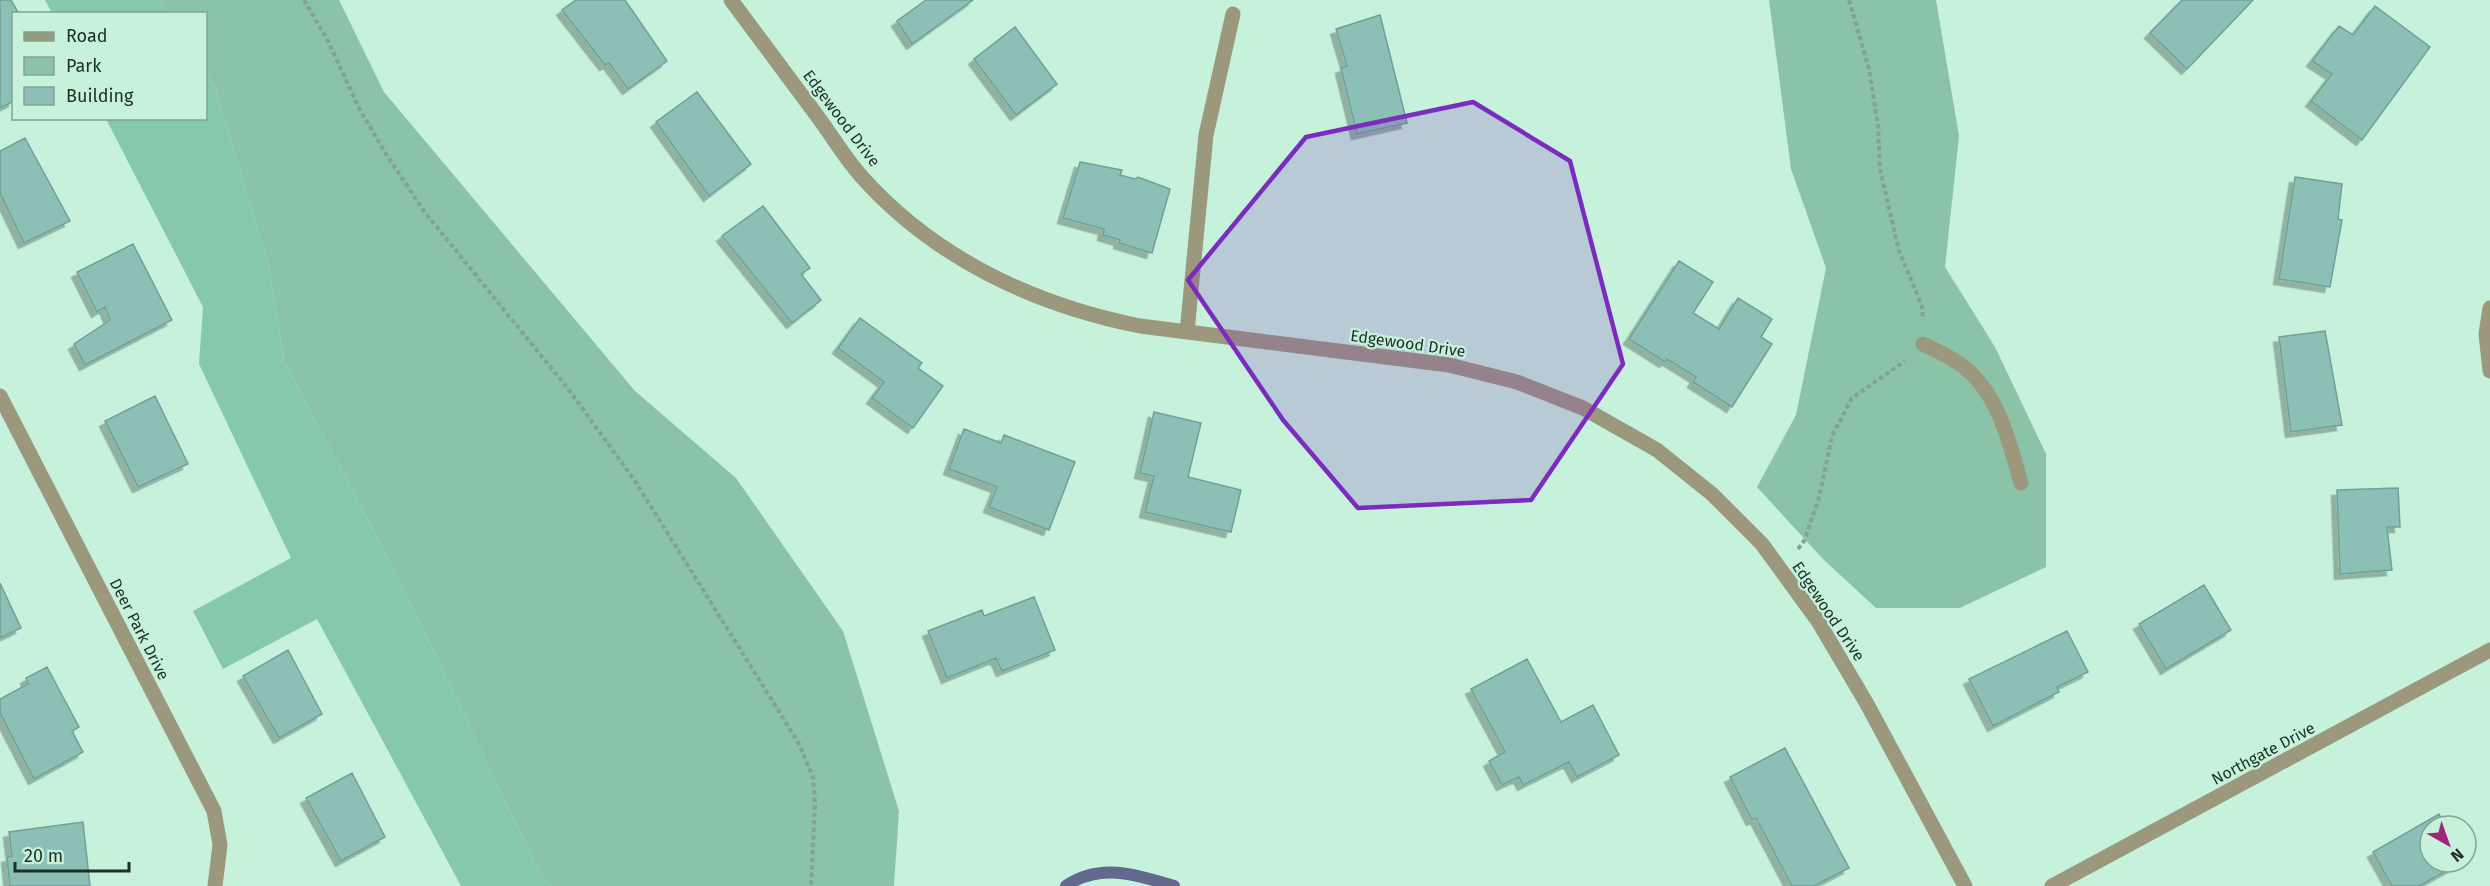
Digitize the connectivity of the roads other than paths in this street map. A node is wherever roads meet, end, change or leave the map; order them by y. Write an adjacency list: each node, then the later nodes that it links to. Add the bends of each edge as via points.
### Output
1 (731, 0): 4 (street, Edgewood Drive, via 861,176 941,245 982,272 1041,299 1102,319)
2 (1233, 14): 4 (street, via 1206,135)
3 (2490, 308): 6 (street, via 2486,334)
4 (1187, 332): 11 (street, Edgewood Drive, via 1449,364 1517,382 1583,408 1657,450 1712,494 1762,544 1818,621 1868,704)
5 (1923, 344): 8 (street, via 1960,363 1983,384 2007,433)
6 (2490, 371)
7 (0, 396): 10 (street, Deer Park Drive, via 214,811 220,845)
8 (2021, 483)
9 (2490, 650): 12 (street, Northgate Drive)
10 (215, 886)
11 (1965, 886)
12 (2052, 886)

